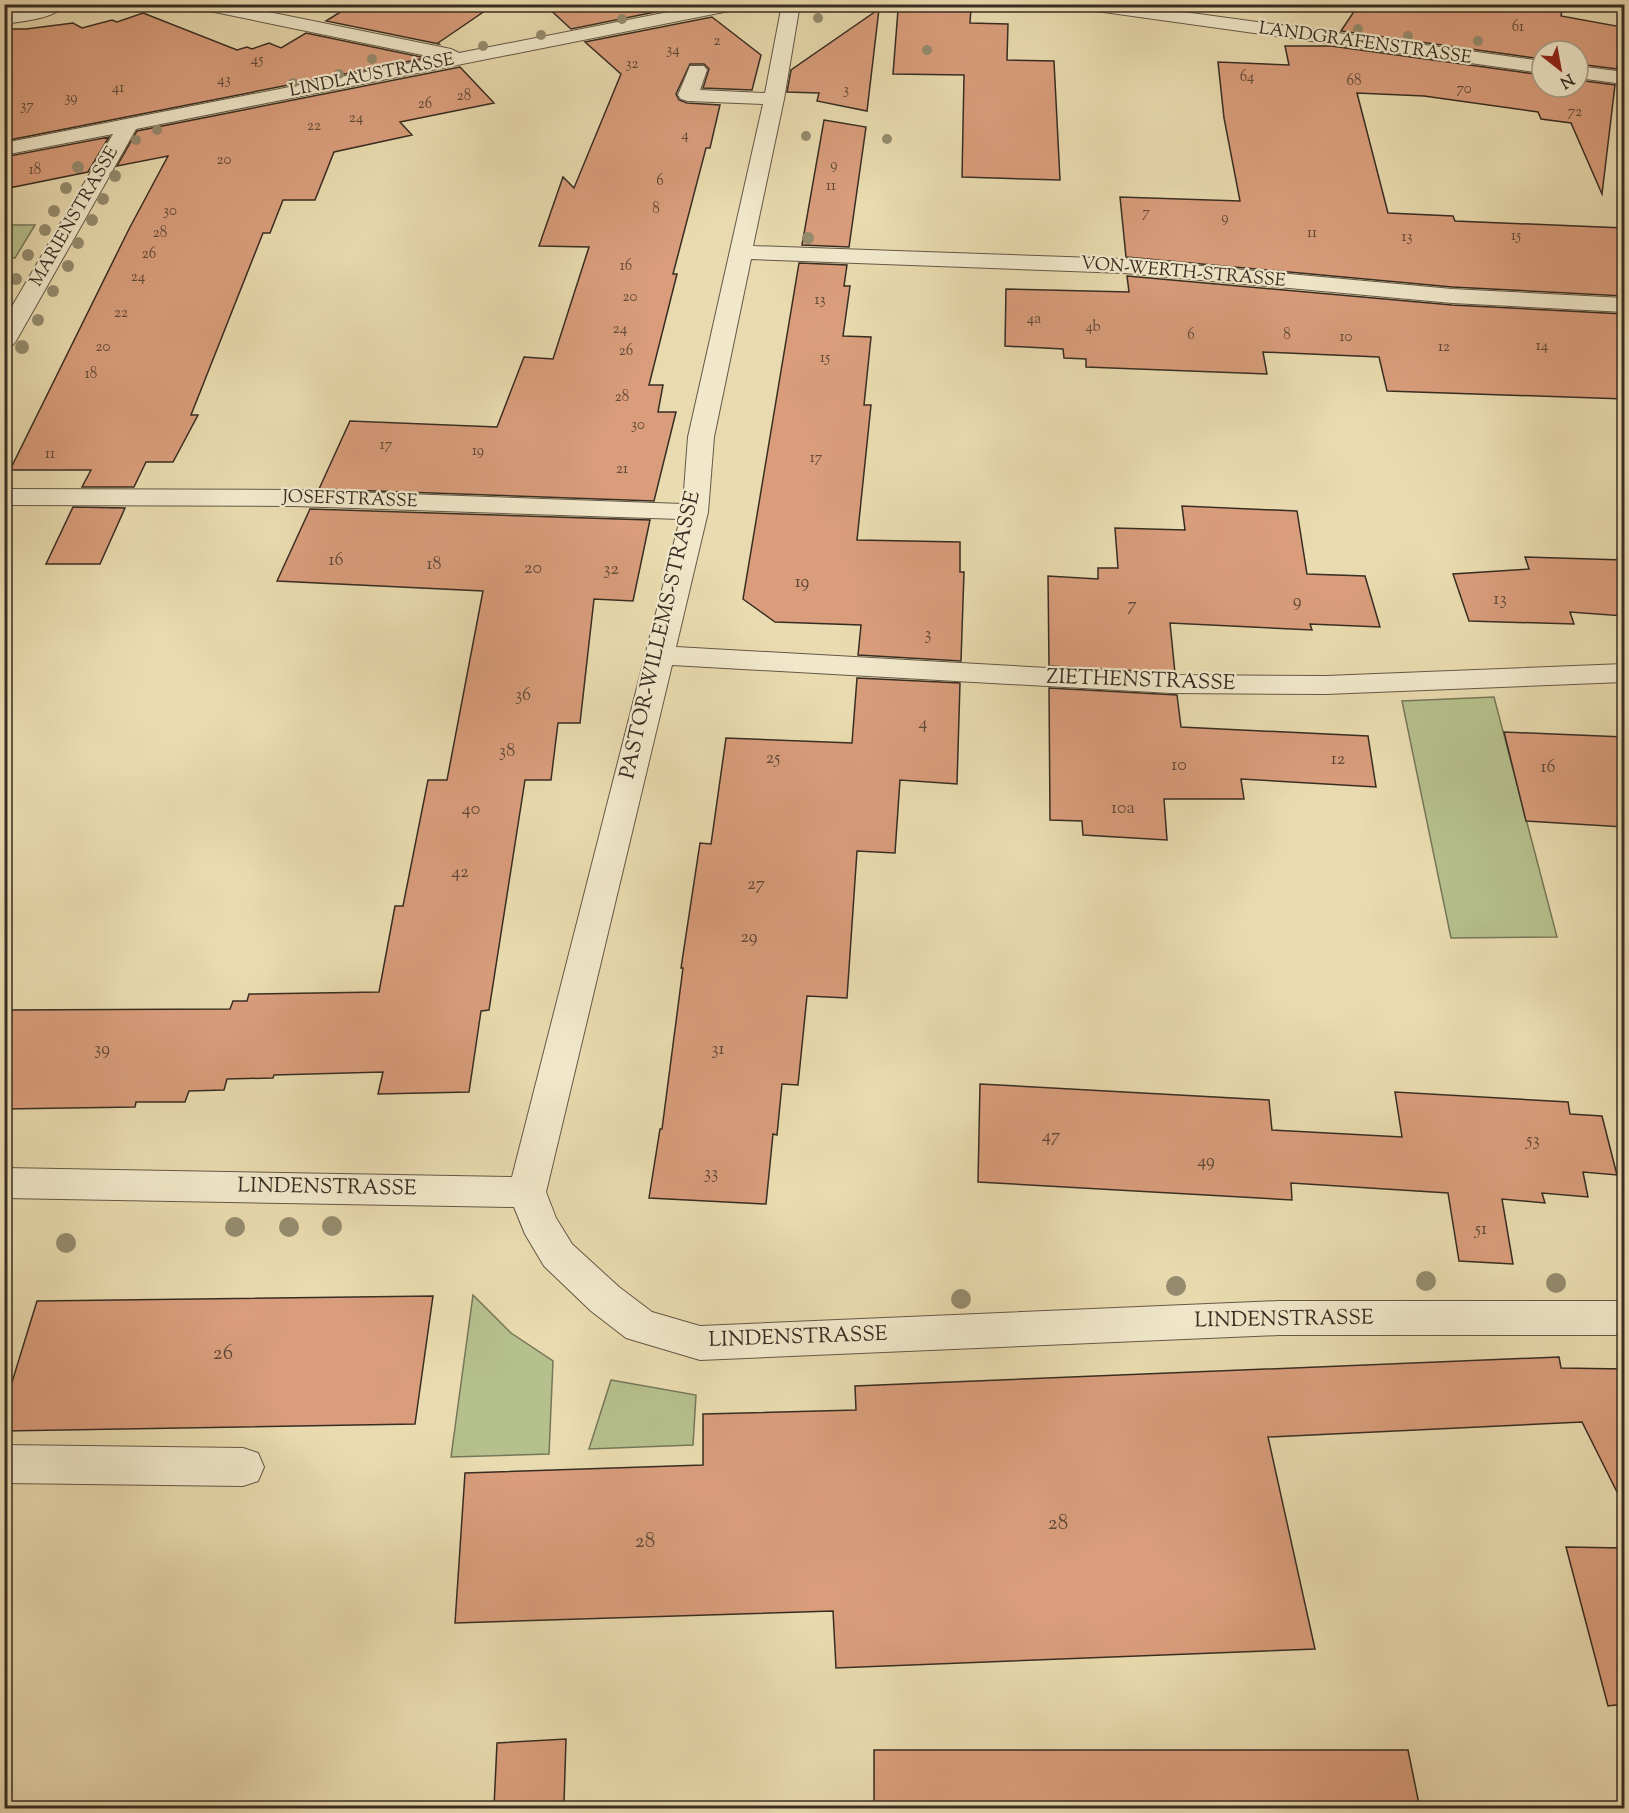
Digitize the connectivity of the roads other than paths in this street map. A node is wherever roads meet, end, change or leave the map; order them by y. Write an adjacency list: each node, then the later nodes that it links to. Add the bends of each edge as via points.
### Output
1 (58, 4): 7 (street)
2 (739, 4): 9 (street, LINDLAUSTRASSE)
3 (791, 4): 14 (street, PASTOR-WILLEMS-STRASSE)
4 (1082, 4): 8 (street, LANDGRAFENSTRASSE)
5 (203, 5): 9 (street)
6 (1282, 13): 8 (street)
7 (4, 19)
8 (1272, 31): 10 (street, LANDGRAFENSTRASSE)
9 (465, 58): 15 (street, LINDLAUSTRASSE)
10 (1530, 65)
11 (697, 70): 14 (street, via 688,95)
12 (1590, 74): 13 (street)
13 (1624, 78)
14 (774, 99): 17 (street, PASTOR-WILLEMS-STRASSE)
15 (128, 124): 16 (street, LINDLAUSTRASSE); 19 (street, MARIENSTRASSE)
16 (4, 148)
17 (742, 252): 18 (street, VON-WERTH-STRASSE, via 1124,266 1452,296); 21 (street, PASTOR-WILLEMS-STRASSE, via 701,437)
18 (1624, 305)
19 (4, 341)
20 (4, 497): 21 (street, JOSEFSTRASSE, via 294,498)
21 (694, 512): 22 (street, PASTOR-WILLEMS-STRASSE)
22 (658, 655): 23 (street, ZIETHENSTRASSE, via 1171,684 1326,684); 25 (street, PASTOR-WILLEMS-STRASSE)
23 (1624, 672)
24 (4, 1183): 25 (street, LINDENSTRASSE)
25 (527, 1192): 26 (street, LINDENSTRASSE, via 558,1256 604,1299 640,1326 700,1343 1279,1318)
26 (1624, 1318)
27 (4, 1464): 28 (street)
28 (243, 1467)

